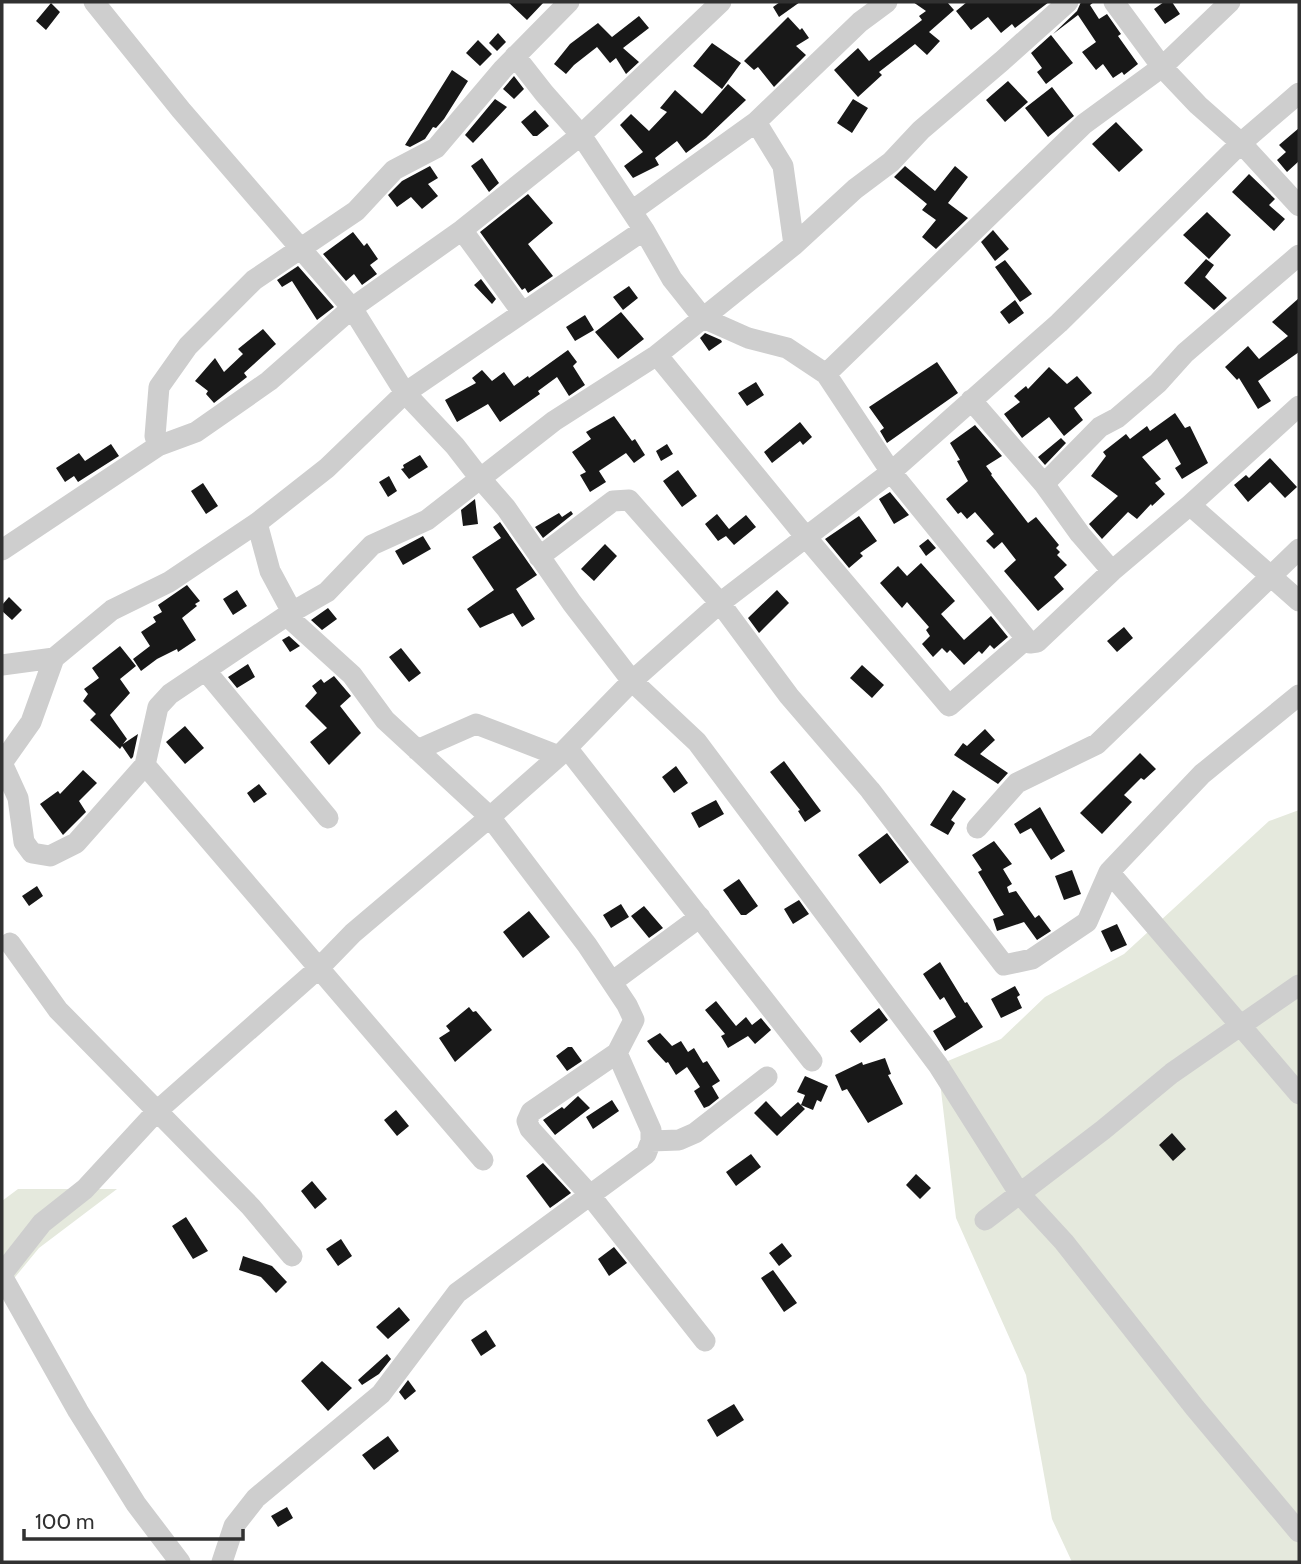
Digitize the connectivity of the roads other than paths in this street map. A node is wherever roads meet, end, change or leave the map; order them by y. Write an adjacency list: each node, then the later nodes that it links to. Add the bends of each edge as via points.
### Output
1 (94, 2): 19 (street)
2 (569, 2): 8 (street)
3 (721, 2): 12 (street)
4 (887, 2): 11 (street)
5 (1068, 2): 18 (street)
6 (1114, 2): 9 (street)
7 (1230, 2): 9 (street)
8 (515, 56): 12 (street); 19 (street, via 436,148 394,170 356,211)
9 (1162, 67): 13 (street); 25 (street, via 1084,124)
10 (1299, 93): 13 (street)
11 (756, 122): 15 (street); 18 (street, via 783,166)
12 (581, 135): 15 (street); 16 (street)
13 (1241, 143): 14 (street); 27 (street, via 1059,323)
14 (1299, 206)
15 (632, 211): 17 (street)
16 (462, 230): 21 (street); 22 (street)
17 (644, 230): 22 (street); 23 (street, via 672,279)
18 (794, 246): 23 (street)
19 (302, 248): 21 (street); 29 (street, via 254,280 188,346 159,387)
20 (1299, 254): 32 (street, via 1185,353 1158,383 1100,427)
21 (352, 308): 26 (street); 29 (street, via 269,382 196,432)
22 (522, 312): 26 (street)
23 (703, 318): 24 (street); 25 (street, via 748,338 786,348)
24 (657, 355): 31 (street, via 554,421); 35 (street)
25 (826, 374): 30 (street)
26 (405, 393): 31 (street); 34 (street, via 327,468)
27 (971, 400): 30 (street); 32 (street)
28 (1299, 405): 33 (street)
29 (158, 446): 37 (street)
30 (891, 471): 35 (street); 44 (street)
31 (479, 477): 38 (street); 43 (street, via 427,520 372,545 327,593)
32 (1044, 484): 39 (street)
33 (1190, 505): 39 (street); 40 (street)
34 (257, 523): 43 (street, via 270,571); 45 (street, via 169,582 112,610)
35 (805, 536): 42 (street); 44 (street, via 948,706)
36 (1299, 549): 40 (street)
37 (2, 550)
38 (539, 557): 42 (street, via 613,500 629,500); 48 (street)
39 (1112, 571): 44 (street, via 1037,642)
40 (1271, 578): 41 (street); 56 (street, via 1097,744 1017,783)
41 (1299, 601)
42 (720, 603): 48 (street); 57 (street, via 789,696 870,789 1003,965 1032,959 1087,922)
43 (289, 614): 47 (street); 50 (street, via 352,675 385,720)
44 (1026, 640)
45 (54, 658): 46 (street); 52 (street, via 31,723)
46 (2, 666)
47 (205, 670): 53 (street, via 158,707); 55 (street)
48 (632, 681): 51 (street); 71 (street, via 698,742 938,1065)
49 (1299, 695): 57 (street, via 1202,774)
50 (417, 750): 51 (street, via 476,724); 54 (street)
51 (563, 752): 54 (street); 58 (street)
52 (2, 763): 53 (street, via 18,798 24,842 32,853 50,856 76,843)
53 (145, 765): 60 (street)
54 (491, 817): 60 (street, via 362,925); 61 (street)
55 (328, 818)
56 (977, 828)
57 (1109, 872): 63 (street)
58 (700, 918): 61 (street); 65 (street)
59 (10, 943): 68 (street, via 58,1010)
60 (319, 968): 68 (street); 70 (street)
61 (612, 982): 64 (street, via 634,1020)
62 (1299, 985): 63 (street)
63 (1242, 1026): 67 (street); 71 (street, via 1172,1073)
64 (617, 1053): 69 (street, via 651,1130); 72 (street, via 531,1112 527,1121)
65 (812, 1060)
66 (766, 1077): 69 (street, via 695,1133 679,1140)
67 (1299, 1094)
68 (157, 1111): 74 (street); 75 (street, via 85,1189 42,1223)
69 (651, 1141): 72 (street, via 646,1154)
70 (483, 1160)
71 (1019, 1193): 73 (street); 77 (street)
72 (590, 1194): 76 (street); 79 (street, via 457,1293 381,1394 256,1498 234,1526)
73 (985, 1220)
74 (292, 1256)
75 (2, 1275): 78 (street, via 85,1423 136,1504)
76 (705, 1341)
77 (1299, 1532)
78 (180, 1562)
79 (222, 1562)

